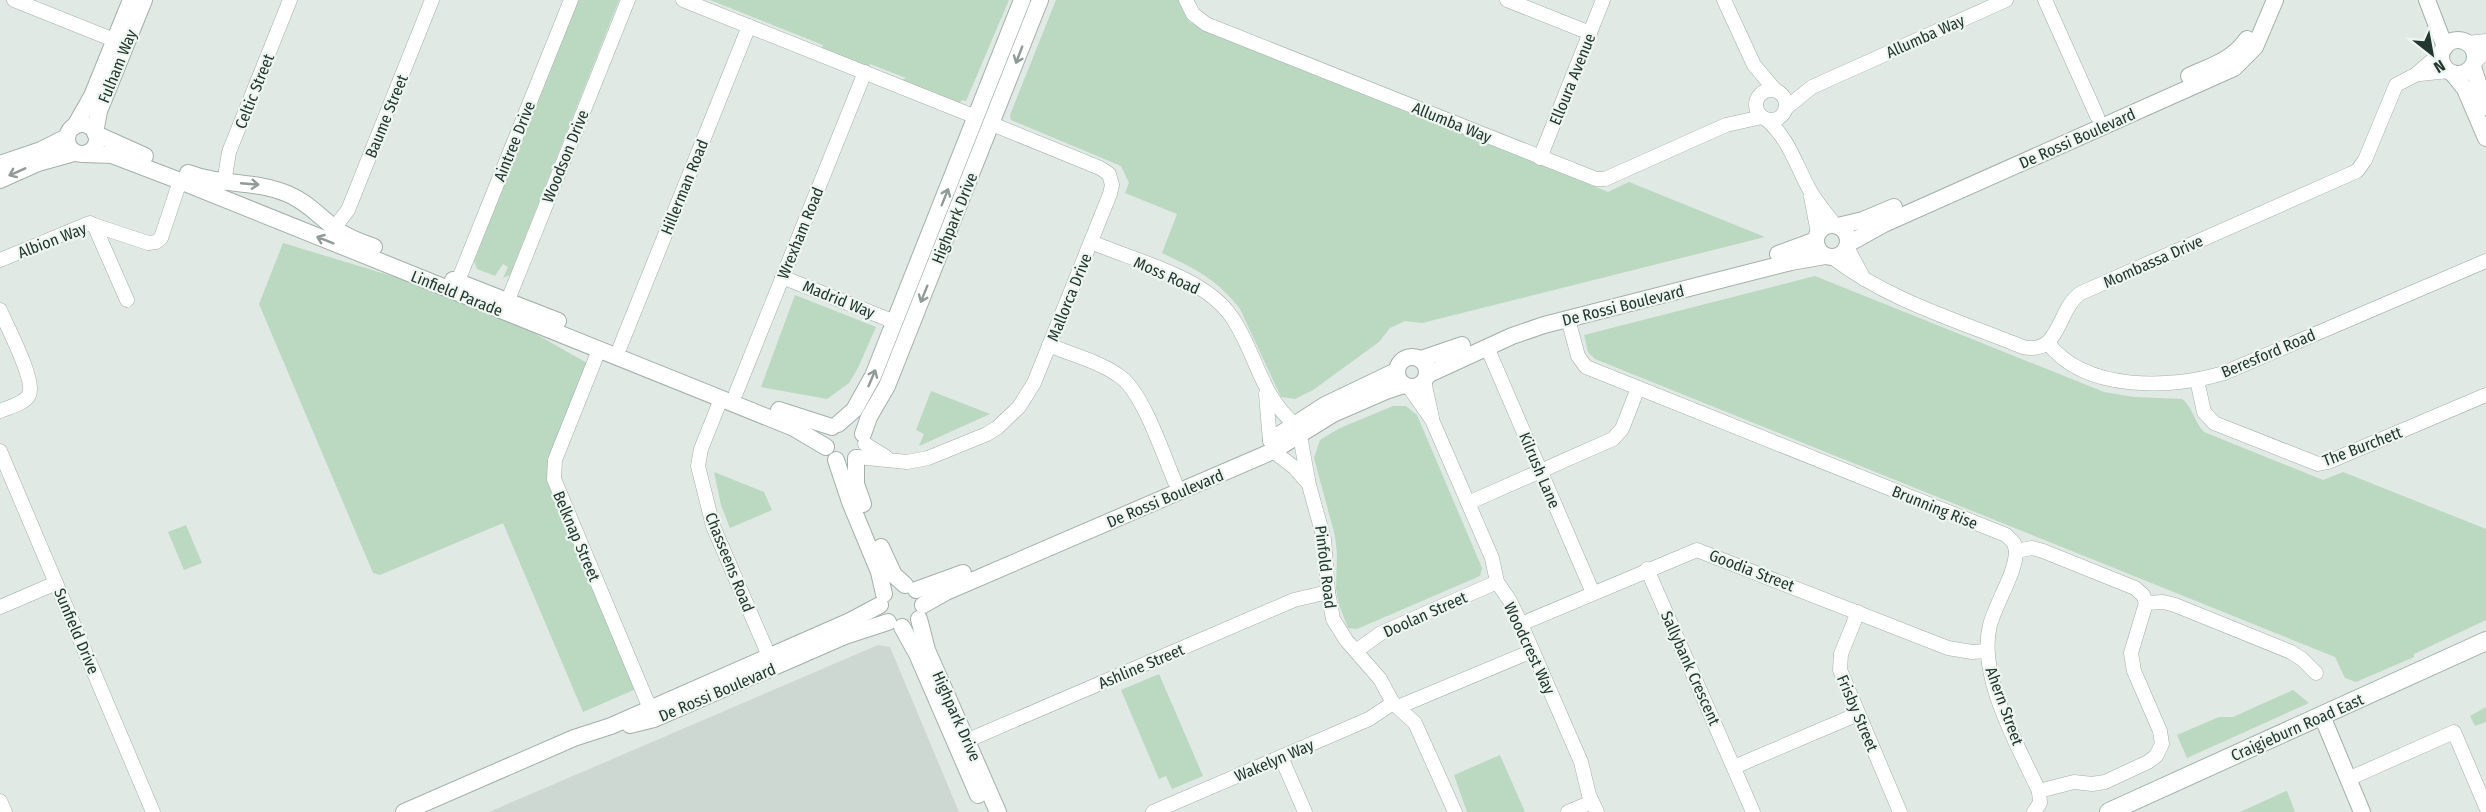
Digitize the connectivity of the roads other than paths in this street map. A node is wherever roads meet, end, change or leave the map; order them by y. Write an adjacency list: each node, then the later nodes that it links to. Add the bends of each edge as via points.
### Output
1 (14, 0): 24 (street)
2 (131, 0): 24 (street, Fulham Way)
3 (144, 0): 24 (street, Fulham Way)
4 (290, 0): 49 (street, Celtic Street, via 229,152)
5 (432, 0): 53 (street, Baume Street, via 352,200)
6 (571, 0): 62 (street, Aintree Drive)
7 (628, 0): 64 (street, Woodson Drive)
8 (683, 0): 21 (street)
9 (1022, 0): 38 (street, Highpark Drive)
10 (1040, 0): 38 (street, Highpark Drive, one-way to 38)
11 (1186, 0): 45 (street, Allumba Way, via 1193,14 1206,24)
12 (1507, 0): 22 (street)
13 (1603, 0): 22 (street, Elloura Avenue)
14 (1724, 0): 27 (street)
15 (2006, 0): 31 (street, Allumba Way)
16 (2045, 0): 36 (street)
17 (2263, 0): 36 (street, De Rossi Boulevard, via 2247,39 2234,54)
18 (2275, 0): 56 (street, De Rossi Boulevard, via 2255,47 2234,68 1884,224)
19 (2427, 0): 25 (street)
20 (2439, 0): 25 (street)
21 (748, 26): 28 (street); 70 (street, Hillerman Road)
22 (1590, 33): 45 (street, Elloura Avenue)
23 (2486, 41): 25 (street)
24 (121, 43): 40 (street, Fulham Way); 41 (street, Fulham Way, via 99,111)
25 (2454, 46): 26 (street, via 2474,51); 29 (street, via 2442,63); 30 (street, Mombassa Drive)
26 (2478, 60): 29 (street, via 2464,74); 34 (street)
27 (1754, 65): 32 (street); 33 (street)
28 (865, 72): 38 (street); 60 (street, Wrexham Road)
29 (2450, 72): 30 (street); 42 (street, via 2465,89)
30 (2415, 75): 68 (street, Mombassa Drive, via 2394,89 2357,171 2081,293 2068,305)
31 (1812, 87): 32 (street, Allumba Way); 35 (street, Allumba Way)
32 (1777, 91): 33 (street, via 1765,91); 35 (street, via 1785,99)
33 (1757, 100): 37 (street, via 1756,108); 39 (street, Allumba Way)
34 (2486, 107)
35 (1785, 111): 37 (street, via 1776,119); 43 (street)
36 (2097, 117): 52 (street, De Rossi Boulevard, via 1876,215)
37 (1764, 118): 39 (street, Allumba Way); 43 (street)
38 (984, 120): 55 (street, Mallorca Drive, via 1109,174 1112,189); 67 (street, Highpark Drive, one-way to 38); 83 (street, Highpark Drive, one-way to 83, via 887,386 871,412)
39 (1726, 125): 45 (street, Allumba Way, via 1605,179 1590,178)
40 (71, 131): 41 (street, via 89,126); 44 (street, via 68,146); 46 (street, via 41,150)
41 (96, 134): 44 (street, via 93,149); 49 (street, Linfield Parade, via 202,178)
42 (2486, 138)
43 (1788, 144): 50 (street)
44 (79, 154): 47 (street, Linfield Parade, one-way to 47, via 38,163); 48 (street, Linfield Parade, via 112,155)
45 (1540, 158)
46 (0, 165)
47 (0, 180)
48 (180, 182): 51 (street, via 161,238 156,242 148,243); 64 (street, Linfield Parade, one-way to 48)
49 (225, 183): 53 (street, Linfield Parade, one-way to 53, via 259,185 289,194 310,206)
50 (1809, 189): 52 (street); 54 (street)
51 (94, 225): 58 (street, Albion Way, via 90,223); 63 (street, Albion Way)
52 (1837, 226): 54 (street, via 1826,226); 56 (street, via 1846,234)
53 (334, 228): 62 (street, Linfield Parade)
54 (1817, 237): 57 (street, via 1818,249); 73 (street, De Rossi Boulevard, via 1793,250 1532,317 1445,352)
55 (1091, 242): 69 (street, Mallorca Drive); 75 (street, Moss Road, via 1188,281 1213,297 1237,325)
56 (1847, 246): 57 (street, via 1841,254); 61 (street)
57 (1829, 256): 61 (street); 66 (street, De Rossi Boulevard, via 1791,262)
58 (0, 260)
59 (2486, 261): 74 (street, Beresford Road, via 2224,373)
60 (782, 276): 67 (street, Madrid Way); 78 (street, Wrexham Road)
61 (1864, 279): 68 (street, via 2023,346 2035,348)
62 (458, 282): 64 (street, Linfield Parade)
63 (127, 300)
64 (505, 306): 70 (street, Linfield Parade); 72 (street, Linfield Parade)
65 (0, 310): 79 (street, via 30,389 26,399)
66 (1568, 319): 71 (street, De Rossi Boulevard); 76 (street, Brunning Rise, via 1583,365)
67 (895, 322): 80 (street, Highpark Drive, one-way to 67, via 849,416 861,399)
68 (2048, 343): 74 (street, Beresford Road, via 2067,363 2102,376 2141,383)
69 (1049, 345): 83 (street, Mallorca Drive, via 1028,394 998,427 917,461 896,461); 87 (street, via 1122,378 1142,406)
70 (620, 347): 78 (street, Linfield Parade)
71 (1487, 347): 73 (street, De Rossi Boulevard); 86 (street, Kilrush Lane)
72 (599, 350): 78 (street, Linfield Parade); 111 (street, Belknap Street, via 555,460 554,479)
73 (1414, 376): 81 (street, De Rossi Boulevard, via 1325,405); 89 (street, Woodcrest Way)
74 (2198, 380): 77 (street, The Burchett, via 2204,412 2214,423 2318,464)
75 (1265, 386): 81 (street, Moss Road); 82 (street, Moss Road)
76 (1638, 388): 86 (street, via 1622,429 1613,439); 90 (street, Brunning Rise, via 2006,536)
77 (2486, 395)
78 (728, 396): 80 (street, Linfield Parade); 85 (street, Linfield Parade, via 794,428); 108 (street, Chasseens Road, via 700,449 698,466 713,526)
79 (0, 411)
80 (835, 425): 83 (street, via 855,425); 85 (street, via 826,436)
81 (1298, 430): 82 (street, De Rossi Boulevard); 88 (street, Pinfold Road)
82 (1271, 446): 87 (street, De Rossi Boulevard); 88 (street, Pinfold Road); 100 (street, De Rossi Boulevard, via 946,592)
83 (860, 448): 85 (street, via 846,462); 94 (street, Highpark Drive, via 856,484 863,504 890,568)
84 (0, 451): 93 (street, Sunfield Drive)
85 (831, 454): 97 (street, via 879,572)
86 (1540, 472): 89 (street); 96 (street, Kilrush Lane)
87 (1175, 482): 94 (street, De Rossi Boulevard, via 968,571)
88 (1309, 485): 95 (street, Pinfold Road, via 1324,539)
89 (1468, 503): 92 (street, Woodcrest Way, via 1492,558)
90 (2016, 551): 98 (street, via 2032,548 2053,555 2135,588 2144,595); 107 (street, Ahern Street, via 1990,626)
91 (1647, 569): 96 (street, Goodia Street); 101 (street, Goodia Street, via 1689,552 1705,551); 116 (street, Sallybank Crescent)
92 (1497, 582): 102 (street, Woodcrest Way); 105 (street, Doolan Street, via 1381,633)
93 (56, 583): 99 (street); 124 (street, Sunfield Drive)
94 (911, 587): 97 (street, via 893,586); 100 (street)
95 (1328, 592): 105 (street, Pinfold Road, via 1334,619); 114 (street, Ashline Street, via 1294,600)
96 (1593, 593): 102 (street, Goodia Street)
97 (882, 599): 103 (street, via 883,617); 108 (street, De Rossi Boulevard, via 850,621)
98 (2146, 603): 109 (street, via 2175,605 2280,648 2302,659); 118 (street, via 2130,653 2160,731 2159,751 2148,762 2105,782 2066,783)
99 (0, 607)
100 (921, 612): 103 (street, via 908,626); 114 (street, Highpark Drive, via 927,650)
101 (1858, 612): 107 (street, Goodia Street, via 1948,648); 112 (street, Frisby Street, via 1839,663)
102 (1521, 624): 106 (street, Woodcrest Way)
103 (895, 625): 111 (street, De Rossi Boulevard, via 845,636); 114 (street, Highpark Drive, via 917,654)
104 (2486, 641): 113 (main road, Craigieburn Road East)
105 (1356, 651): 110 (street, Pinfold Road)
106 (1532, 651): 110 (street, Wakelyn Way); 120 (street, Woodcrest Way, via 1581,762)
107 (1987, 651): 118 (street, Ahern Street, via 1995,689)
108 (769, 656): 111 (street, De Rossi Boulevard)
109 (2316, 673)
110 (1396, 705): 115 (street, Wakelyn Way); 130 (street, Pinfold Road, via 1415,723)
111 (652, 713): 125 (street, De Rossi Boulevard, via 581,735)
112 (1858, 714): 116 (street); 132 (street, Frisby Street)
113 (2322, 716): 117 (street); 134 (main road, Craigieburn Road East)
114 (962, 743): 126 (street, Highpark Drive); 127 (street, Highpark Drive)
115 (1281, 757): 128 (street, Wakelyn Way); 129 (street)
116 (1734, 767): 122 (street, Sallybank Crescent)
117 (2348, 779): 121 (street, via 2454,732); 135 (street)
118 (2039, 791): 133 (street, via 2040,803)
119 (0, 801): 123 (street)
120 (1595, 807): 131 (street)
121 (2486, 807)
122 (1750, 811)
123 (5, 812)
124 (153, 812)
125 (404, 812)
126 (986, 812)
127 (998, 812)
128 (1154, 812)
129 (1305, 812)
130 (1455, 812)
131 (1568, 812)
132 (1900, 812)
133 (2034, 812)
134 (2109, 812)
135 (2362, 812)

